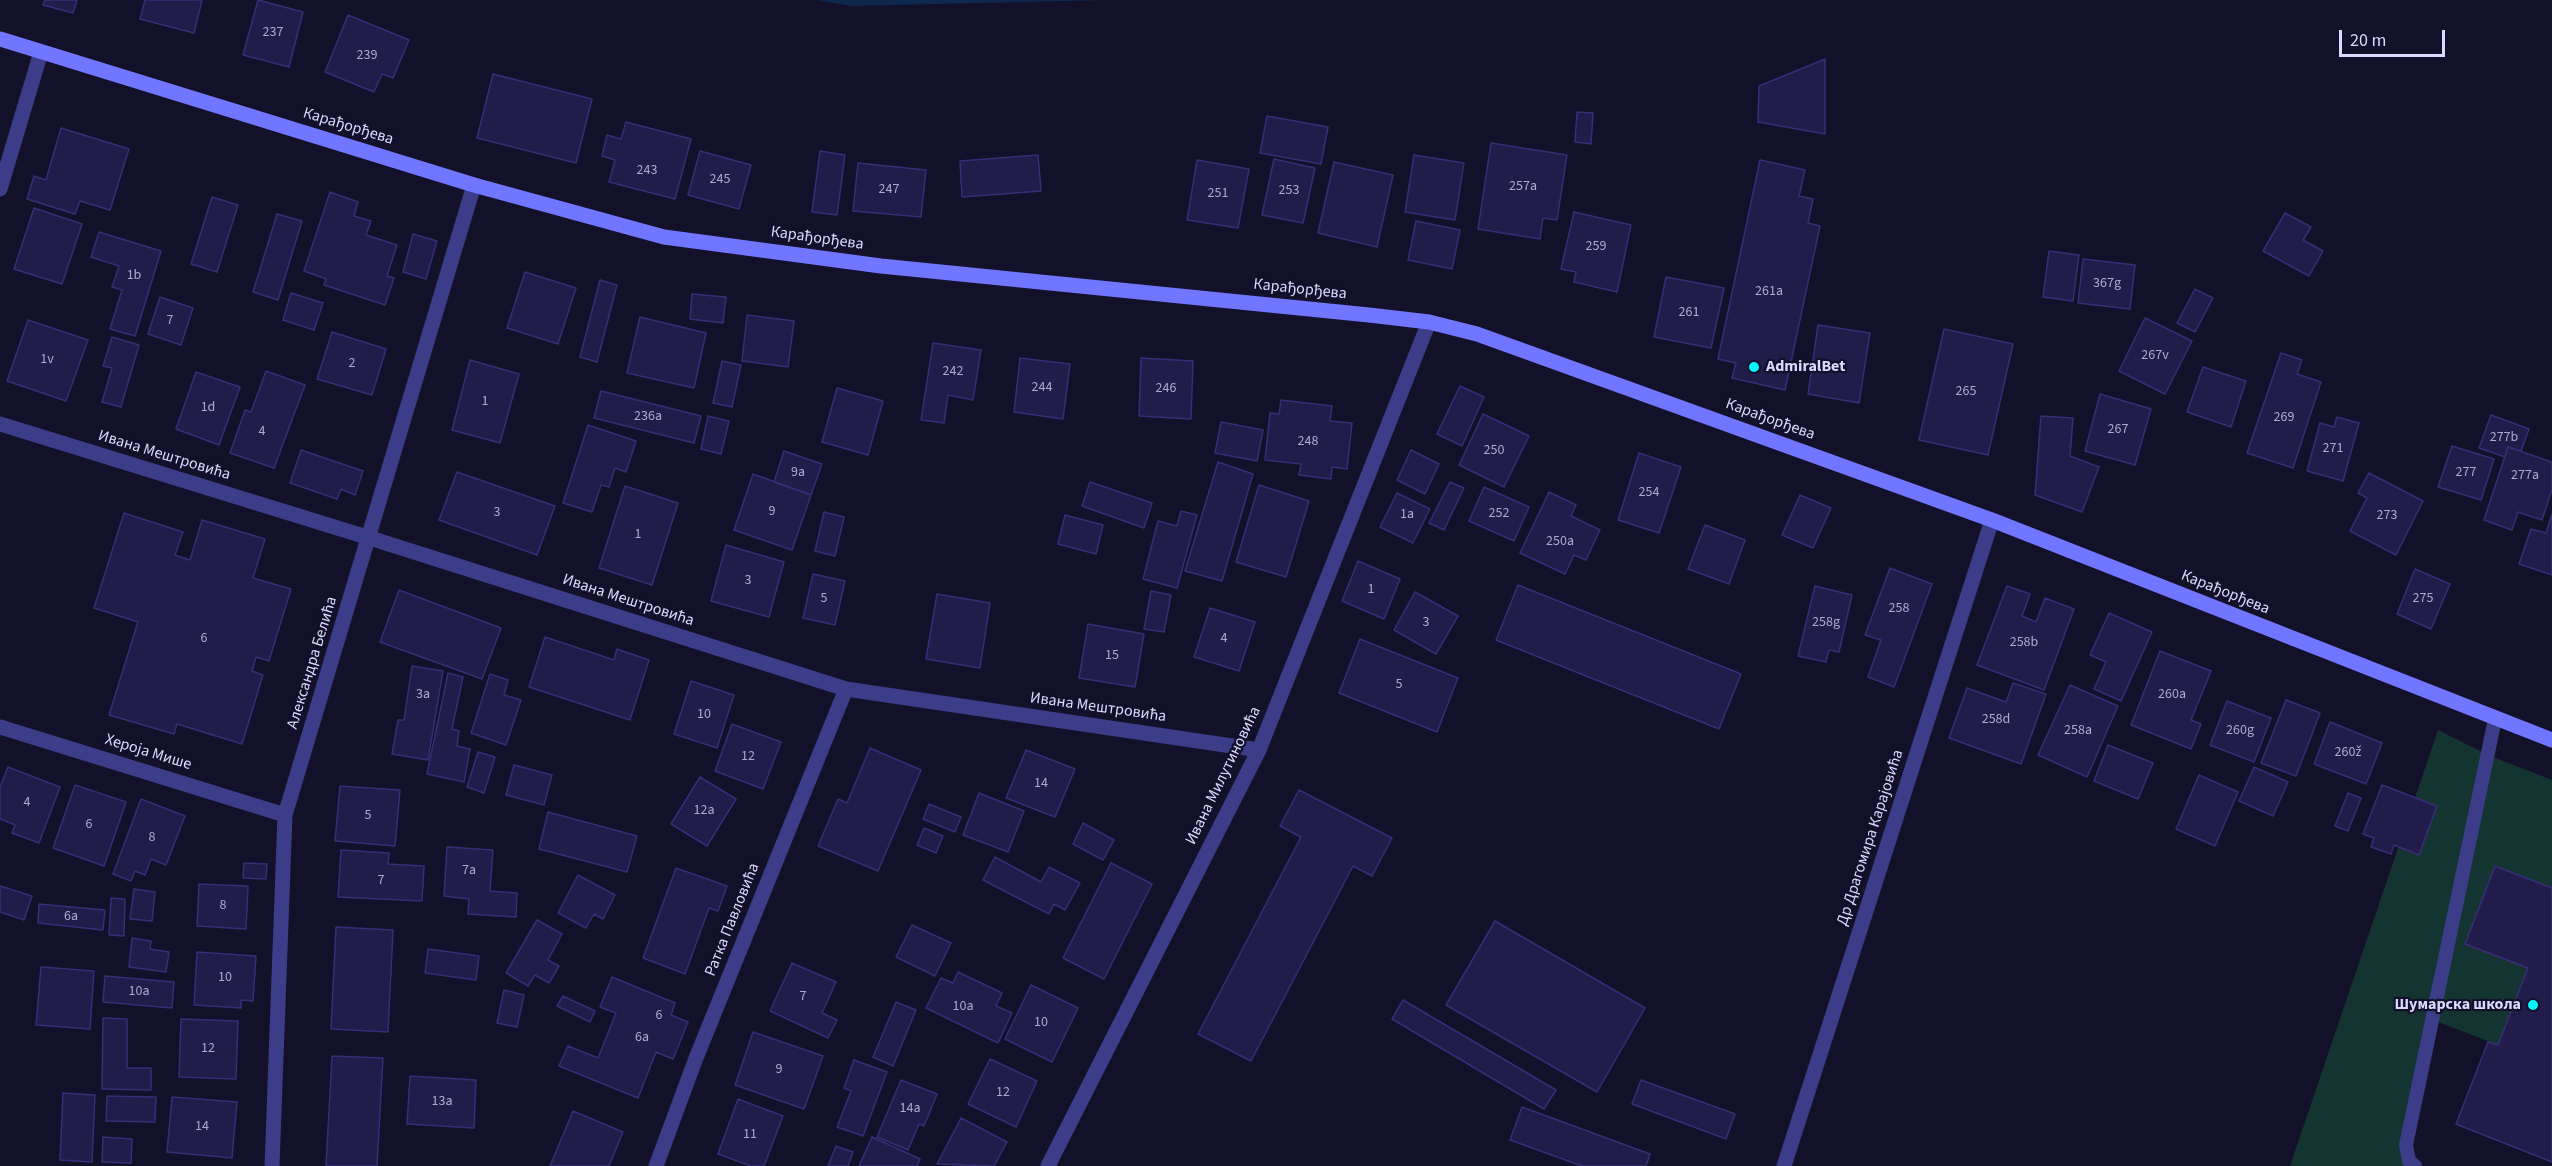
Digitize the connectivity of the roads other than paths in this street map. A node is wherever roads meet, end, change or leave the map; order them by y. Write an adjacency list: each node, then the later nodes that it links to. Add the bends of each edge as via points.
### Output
1 (0, 39): 2 (street, Карађорђева)
2 (41, 52): 3 (street, Карађорђева); 4 (street)
3 (474, 185): 5 (street, Карађорђева, via 664,237 881,266); 8 (street, Александра Белића)
4 (0, 189)
5 (1429, 322): 7 (street, Карађорђева, via 1478,334); 13 (street, Ивана Милутиновића)
6 (0, 424): 8 (street, Ивана Мештровића)
7 (1992, 520): 10 (street, Карађорђева); 18 (street, Др Драгомира Карајовића)
8 (370, 538): 9 (street, Ивана Мештровића); 14 (street, Александра Белића)
9 (846, 689): 13 (street, Ивана Мештровића); 16 (street, Ратка Павловића)
10 (2495, 718): 12 (street, Карађорђева); 19 (lane, via 2406,1145 2409,1161)
11 (0, 727): 14 (street, Хероја Мише)
12 (2552, 740)
13 (1259, 750): 17 (street, Ивана Милутиновића)
14 (285, 815): 15 (street, Александра Белића)
15 (272, 1166)
16 (656, 1166)
17 (1048, 1166)
18 (1784, 1166)
19 (2415, 1166)

